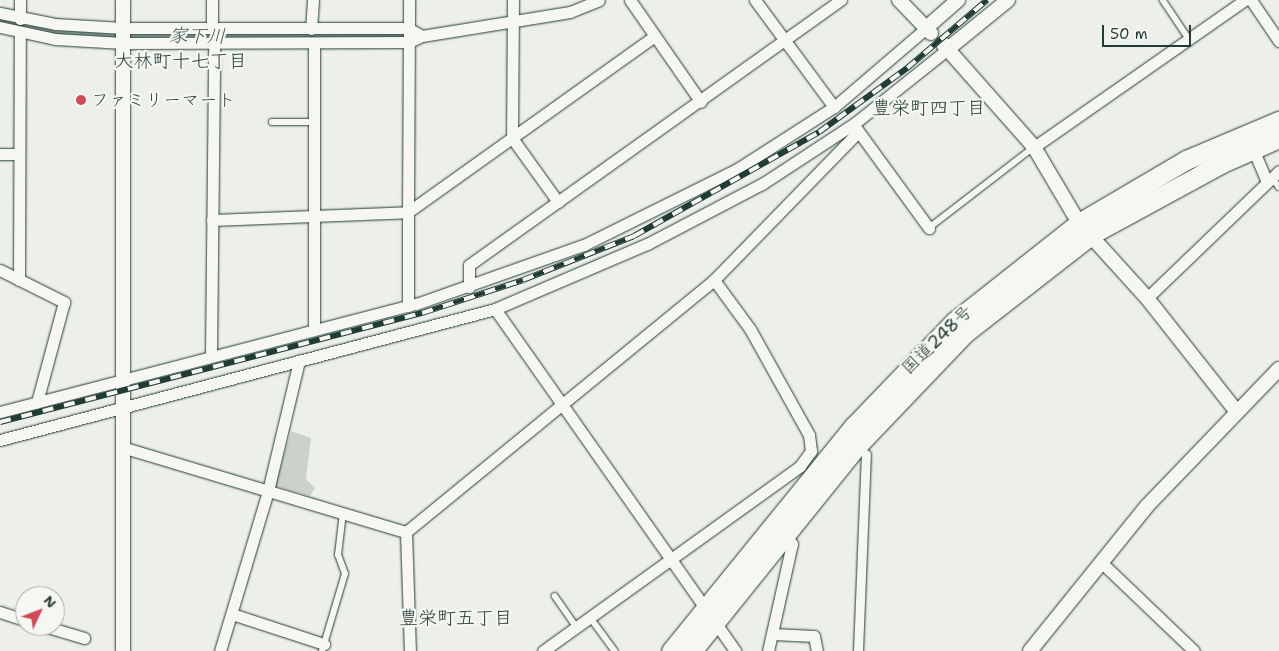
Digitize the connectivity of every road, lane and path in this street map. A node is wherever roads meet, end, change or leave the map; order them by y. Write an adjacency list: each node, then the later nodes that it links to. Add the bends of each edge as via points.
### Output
1 (20, 0): 18 (street)
2 (123, 0): 21 (street)
3 (212, 0): 23 (street)
4 (313, 0): 24 (street)
5 (409, 0): 22 (street)
6 (513, 0): 19 (street)
7 (599, 0): 19 (street, via 570,12)
8 (630, 0): 28 (street)
9 (755, 0): 33 (street)
10 (841, 0): 33 (street)
11 (899, 0): 25 (street)
12 (958, 0): 25 (street)
13 (1008, 0): 36 (street)
14 (1163, 0): 29 (lane)
15 (1246, 0): 29 (street)
16 (1251, 0): 30 (street)
17 (0, 13): 18 (street)
18 (20, 19): 21 (street)
19 (512, 21): 27 (street); 43 (street)
20 (0, 27): 26 (street)
21 (123, 28): 23 (street); 34 (street)
22 (408, 28): 24 (street); 27 (street); 32 (street)
23 (212, 29): 24 (street)
24 (311, 29)
25 (928, 31): 38 (street)
26 (20, 34): 34 (street); 48 (street)
27 (422, 36): 32 (street)
28 (655, 36): 37 (street); 43 (street)
29 (1189, 39): 45 (street)
30 (1279, 41)
31 (214, 42): 34 (street); 35 (street); 54 (street)
32 (409, 42): 35 (street); 52 (street)
33 (786, 42): 37 (street); 38 (street)
34 (123, 43): 68 (street)
35 (314, 43): 41 (street)
36 (946, 46): 42 (street); 45 (street)
37 (701, 102): 51 (street)
38 (834, 107): 60 (street, via 666,208 584,245)
39 (1279, 121): 56 (highway, 国道248号, via 1186,160)
40 (272, 122): 41 (lane)
41 (314, 122): 53 (street)
42 (856, 128): 55 (street); 59 (street); 63 (street, via 695,220)
43 (512, 138): 51 (street); 52 (street)
44 (1279, 138): 46 (highway, 国道248号)
45 (1034, 147): 55 (lane); 56 (street)
46 (1253, 149): 49 (street); 56 (highway, 国道248号)
47 (0, 154): 48 (street)
48 (19, 154): 58 (street)
49 (1273, 177): 50 (lane); 61 (street)
50 (1279, 187)
51 (558, 202): 60 (street, via 469,266)
52 (408, 212): 53 (street); 62 (street)
53 (312, 216): 54 (street); 64 (street)
54 (212, 220): 65 (street)
55 (928, 228)
56 (1085, 229): 61 (street); 77 (highway, 国道248号, via 955,321); 81 (highway, 国道248号, via 924,372)
57 (0, 270): 58 (street)
58 (19, 280): 69 (street, via 64,302)
59 (714, 280): 70 (street); 77 (street, via 750,329 809,435 811,451)
60 (469, 287): 62 (street)
61 (1146, 298): 73 (street)
62 (408, 306): 64 (street)
63 (495, 308): 66 (street); 70 (street)
64 (314, 329): 65 (street)
65 (211, 354): 68 (street)
66 (299, 361): 71 (street); 78 (street)
67 (1279, 369): 73 (street)
68 (122, 378): 69 (street); 71 (street)
69 (37, 402): 72 (street)
70 (561, 408): 80 (street); 82 (street)
71 (122, 409): 74 (street); 75 (street)
72 (0, 412)
73 (1237, 412): 83 (street, via 1147,506)
74 (0, 440)
75 (122, 447): 78 (street); 95 (street)
76 (866, 454): 105 (street)
77 (806, 470): 82 (street); 87 (highway, 国道248号)
78 (268, 491): 79 (street); 86 (street)
79 (343, 512): 80 (street); 94 (lane, via 338,555 345,574)
80 (406, 532): 97 (street)
81 (784, 536): 87 (highway, 国道248号); 92 (street, via 792,544)
82 (670, 560): 87 (street); 89 (street)
83 (1102, 562): 106 (street); 107 (street)
84 (555, 596): 90 (lane)
85 (0, 612): 88 (street)
86 (232, 614): 94 (street); 96 (street)
87 (710, 614): 100 (highway, 国道248号); 101 (highway, 国道248号); 102 (street)
88 (15, 617)
89 (590, 617): 90 (street); 99 (lane)
90 (577, 627): 98 (street)
91 (65, 632): 93 (street)
92 (773, 634): 103 (street); 104 (street, via 814,636)
93 (84, 638)
94 (323, 648)
95 (123, 651)
96 (220, 651)
97 (410, 651)
98 (544, 651)
99 (615, 651)
100 (671, 651)
101 (692, 651)
102 (735, 651)
103 (768, 651)
104 (817, 651)
105 (858, 651)
106 (1030, 651)
107 (1194, 651)

